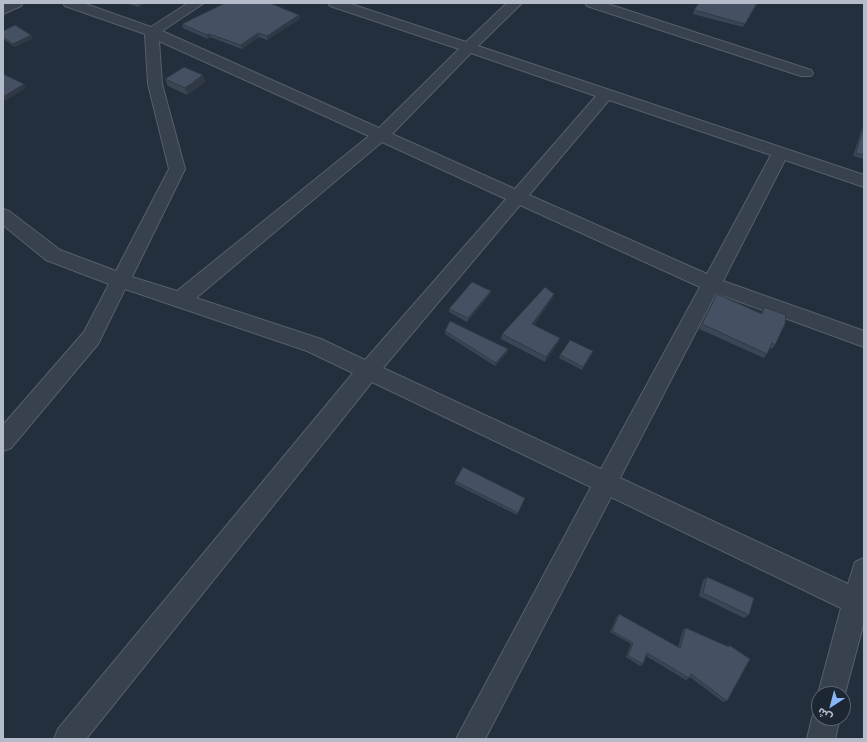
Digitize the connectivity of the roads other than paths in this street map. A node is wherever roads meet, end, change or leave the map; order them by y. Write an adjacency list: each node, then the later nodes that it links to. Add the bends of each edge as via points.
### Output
1 (16, 3): 7 (street)
2 (70, 3): 8 (street)
3 (197, 3): 8 (street)
4 (336, 3): 9 (street)
5 (515, 3): 9 (street)
6 (592, 3): 10 (street)
7 (3, 10)
8 (152, 32): 12 (street); 17 (street, via 155,84 177,169)
9 (469, 47): 11 (street); 12 (street)
10 (806, 74)
11 (606, 94): 13 (street); 15 (street)
12 (382, 136): 15 (street); 19 (street)
13 (781, 152): 14 (street); 18 (street)
14 (864, 181)
15 (518, 197): 18 (street); 21 (street)
16 (3, 215): 17 (street, via 53,255)
17 (120, 280): 19 (street); 22 (street, via 91,338)
18 (711, 284): 20 (street); 23 (street)
19 (180, 300): 21 (street, via 314,345)
20 (864, 339)
21 (368, 371): 23 (street); 28 (street)
22 (3, 441)
23 (606, 483): 25 (street); 29 (street)
24 (864, 571): 25 (street)
25 (860, 604): 26 (street)
26 (834, 686)
27 (824, 726): 30 (street)
28 (68, 739)
29 (470, 739)
30 (821, 739)

